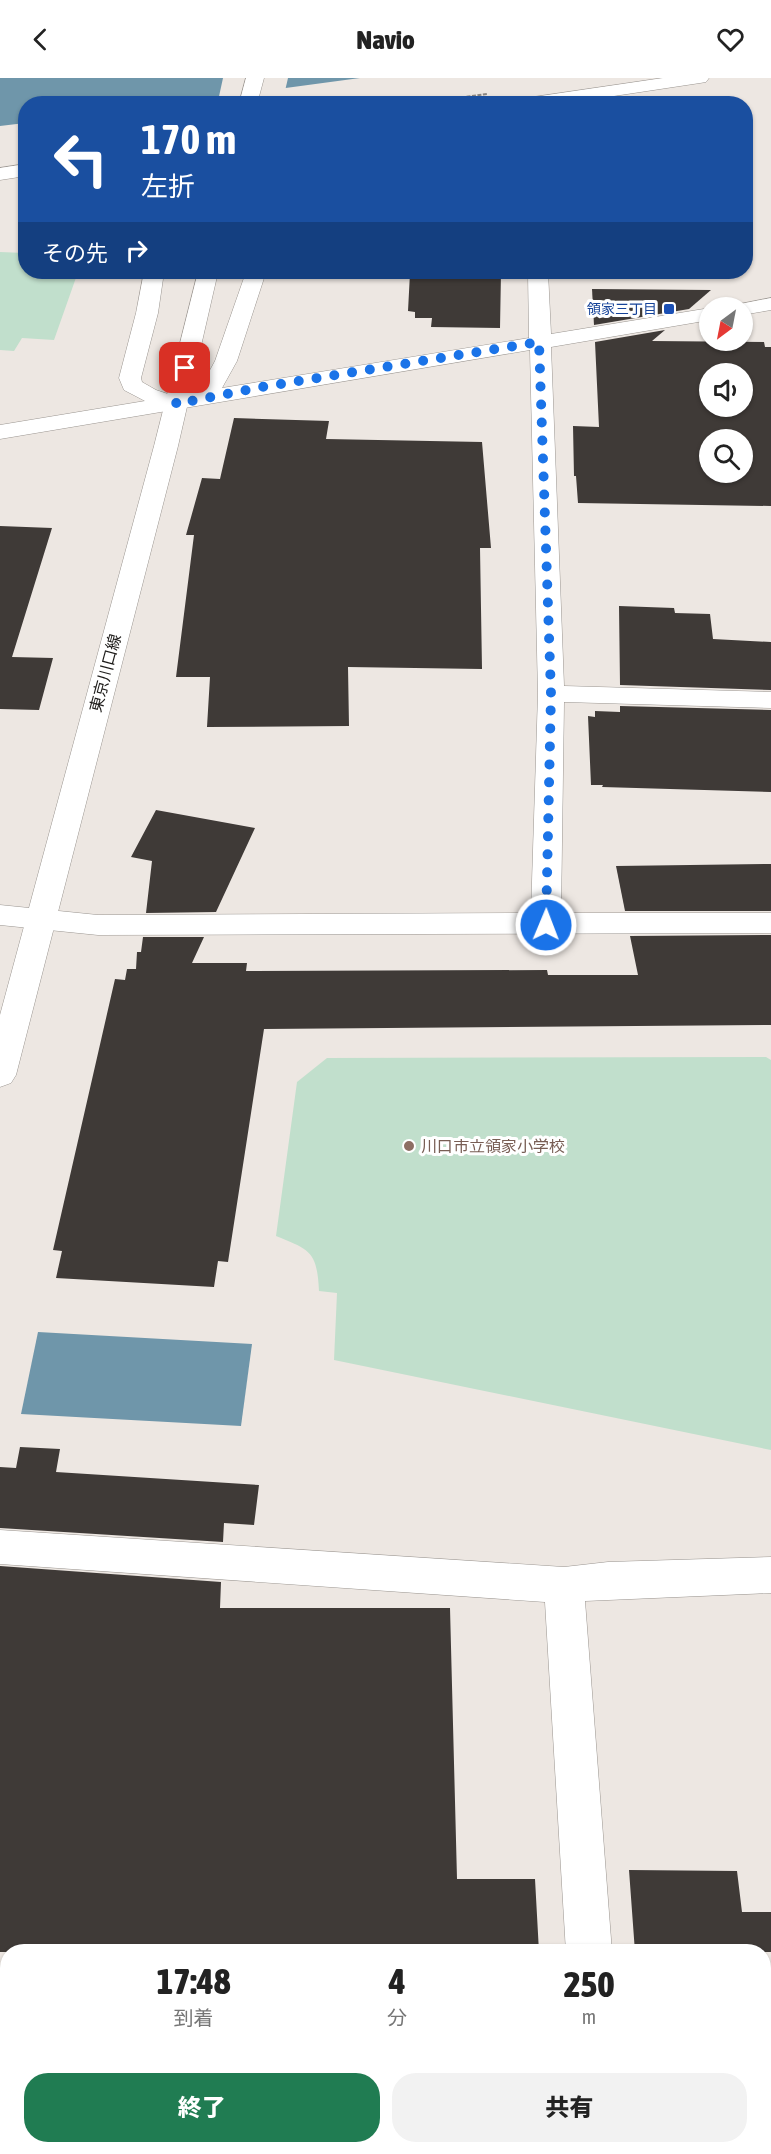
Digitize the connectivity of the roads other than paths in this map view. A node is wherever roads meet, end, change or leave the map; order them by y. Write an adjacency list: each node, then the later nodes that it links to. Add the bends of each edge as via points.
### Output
1 (255, 78): 3 (street)
2 (700, 78): 4 (street)
3 (250, 96)
4 (578, 96)
5 (18, 171): 6 (street)
6 (0, 174)
7 (153, 279): 15 (street, via 130,378 132,385 148,395)
8 (206, 279): 15 (street, 東京川口線)
9 (254, 279): 15 (street, via 226,361 213,385)
10 (538, 279): 14 (street)
11 (771, 304): 12 (street)
12 (753, 307)
13 (699, 316): 14 (street)
14 (539, 342): 15 (street); 17 (street)
15 (176, 404): 16 (street); 20 (street, 東京川口線)
16 (0, 432)
17 (551, 694): 18 (street); 22 (street)
18 (771, 700)
19 (0, 915): 20 (street)
20 (40, 919): 22 (street, via 98,925); 23 (street, 東京川口線)
21 (771, 923): 22 (street)
22 (546, 925)
23 (0, 1075)
24 (0, 1547): 26 (street)
25 (771, 1575): 26 (street)
26 (564, 1584): 27 (street)
27 (588, 1944)

